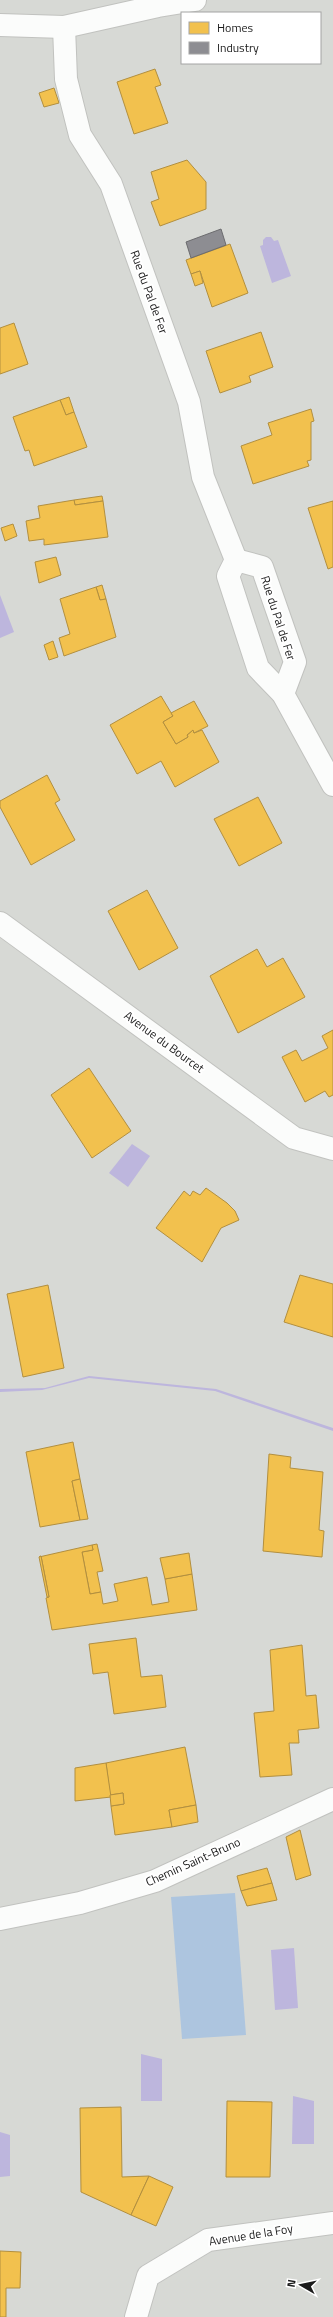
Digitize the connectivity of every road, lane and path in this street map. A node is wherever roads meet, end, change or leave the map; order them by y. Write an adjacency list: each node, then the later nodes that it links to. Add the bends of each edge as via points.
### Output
1 (195, 0): 2 (street)
2 (157, 3): 4 (street)
3 (0, 25): 4 (street)
4 (64, 27): 5 (street, Rue du Pal de Fer, via 66,79 80,135 111,184 189,402 203,477)
5 (236, 560): 6 (street, via 228,576 258,668); 6 (street, Rue du Pal de Fer, via 262,567 295,662)
6 (283, 694): 7 (street)
7 (333, 785)
8 (0, 923): 9 (street, Avenue du Bourcet, via 294,1138)
9 (333, 1149)
10 (333, 1799): 11 (street, Chemin Saint-Bruno, via 155,1881 80,1903)
11 (0, 1919)
12 (333, 2222): 13 (street, Avenue de la Foy, via 208,2240 148,2276)
13 (136, 2317)

